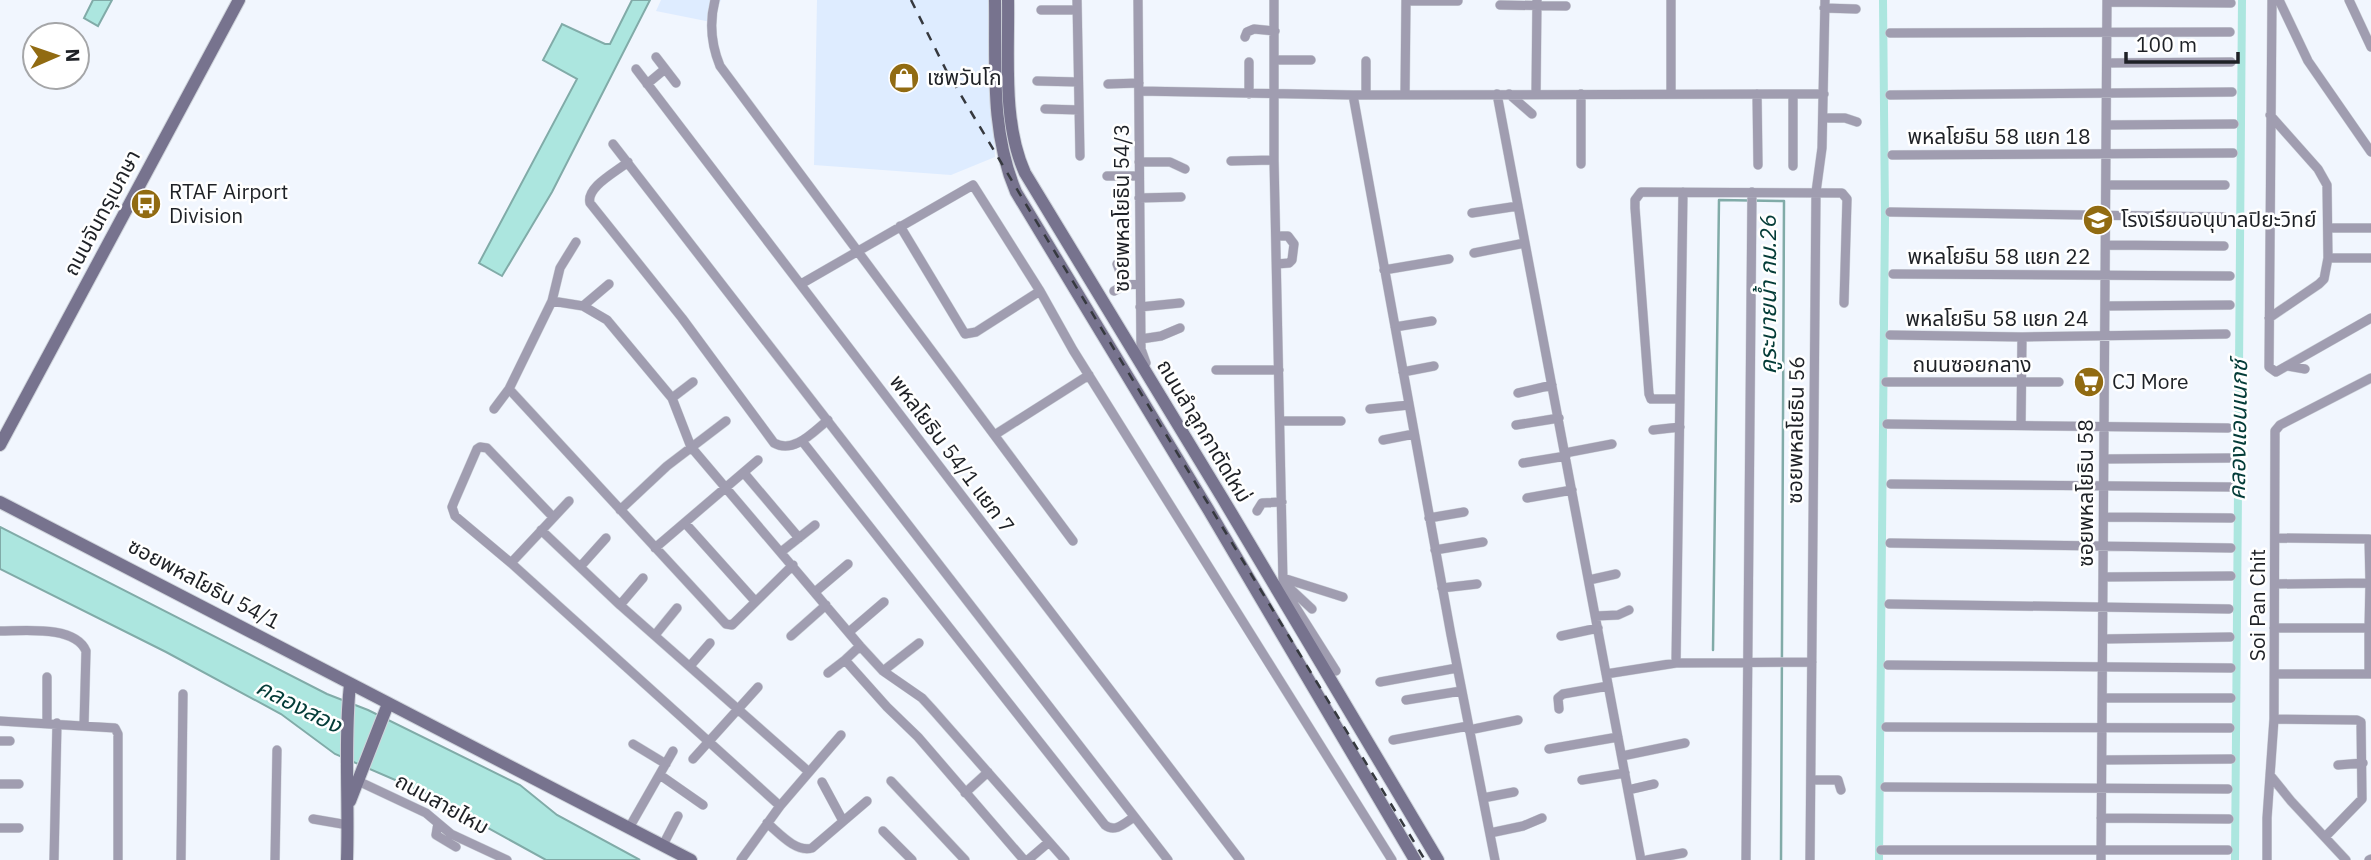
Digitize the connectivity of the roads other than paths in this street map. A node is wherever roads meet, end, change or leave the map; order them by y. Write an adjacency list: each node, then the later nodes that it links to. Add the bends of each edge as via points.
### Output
1 (239, 0): 175 (main road, ถนนจันทรุเบกษา)
2 (715, 0): 103 (street, via 711,34 720,66)
3 (995, 0): 193 (main road, ถนนลำลูกกาตัดใหม่, via 998,125 1012,181)
4 (1008, 0): 189 (main road, ถนนลำลูกกาตัดใหม่, via 1011,117 1021,165)
5 (1138, 0): 42 (street, ซอยพหลโยธิน 54/3)
6 (1274, 0): 22 (street)
7 (1406, 0): 12 (street); 50 (street)
8 (1671, 0): 55 (street)
9 (2272, 0): 62 (street)
10 (2279, 0): 68 (street, via 2308,61)
11 (2348, 0): 27 (street)
12 (1458, 1)
13 (2107, 1): 15 (street); 23 (street, ซอยพหลโยธิน 58)
14 (1537, 3): 18 (street); 19 (street); 53 (street)
15 (2231, 3)
16 (1825, 4): 20 (street); 45 (street, ซอยพหลโยธิน 56)
17 (1077, 5): 21 (street); 38 (street)
18 (1500, 5)
19 (1566, 6)
20 (1856, 9)
21 (1041, 10)
22 (1275, 30): 26 (street, via 1254,29); 29 (street)
23 (2107, 32): 24 (street); 25 (street); 34 (street, ซอยพหลโยธิน 58)
24 (2230, 32)
25 (1890, 33)
26 (1245, 37)
27 (2371, 47)
28 (656, 57): 36 (street)
29 (1275, 60): 30 (street); 44 (street)
30 (1311, 60)
31 (1366, 61): 49 (street)
32 (1249, 62): 47 (street)
33 (2231, 62): 34 (street)
34 (2107, 63): 46 (street, ซอยพหลโยธิน 58)
35 (636, 69): 40 (street, พหลโยธิน 54/1 แยก 7)
36 (665, 69): 39 (street); 40 (street)
37 (1037, 81): 38 (street)
38 (1079, 82): 60 (street)
39 (676, 83)
40 (647, 84): 115 (street, พหลโยธิน 54/1 แยก 7)
41 (1108, 84): 42 (street)
42 (1139, 87): 47 (street); 76 (street, ซอยพหลโยธิน 54/3)
43 (2232, 92): 46 (street)
44 (1275, 93): 47 (street); 48 (street); 73 (street)
45 (1824, 93): 57 (street); 63 (street, ซอยพหลโยธิน 56)
46 (2107, 93): 58 (street); 66 (street, ซอยพหลโยธิน 58)
47 (1249, 94)
48 (1353, 94): 49 (street); 110 (street)
49 (1366, 94): 50 (street)
50 (1405, 94): 51 (street)
51 (1497, 94): 52 (street); 90 (street)
52 (1510, 94): 53 (street); 61 (street)
53 (1536, 94): 54 (street)
54 (1581, 94): 55 (street); 77 (street)
55 (1671, 94): 56 (street)
56 (1756, 94): 57 (street); 78 (street)
57 (1793, 94): 79 (street)
58 (1890, 95)
59 (1045, 109): 60 (street)
60 (1079, 110): 72 (street)
61 (1532, 114)
62 (2270, 115): 96 (street, via 2325,179); 127 (street)
63 (1823, 118): 64 (street); 86 (street, ซอยพหลโยธิน 56)
64 (1857, 122)
65 (2234, 124): 66 (street)
66 (2107, 125): 70 (street, ซอยพหลโยธิน 58)
67 (613, 144): 75 (street)
68 (2371, 152)
69 (2233, 153): 70 (street, พหลโยธิน 58 แยก 18)
70 (2106, 154): 71 (street, พหลโยธิน 58 แยก 18); 83 (street, ซอยพหลโยธิน 58)
71 (1892, 155)
72 (1080, 156)
73 (1275, 160): 74 (street); 98 (street)
74 (1231, 161)
75 (628, 162): 159 (street); 172 (street, via 592,191 590,203 774,443 782,447)
76 (1139, 162): 80 (street, via 1170,162); 82 (street, ซอยพหลโยธิน 54/3)
77 (1581, 164)
78 (1758, 165)
79 (1793, 166)
80 (1185, 169)
81 (1107, 176): 82 (street)
82 (1139, 176): 88 (street, ซอยพหลโยธิน 54/3)
83 (2106, 185): 84 (street); 93 (street, ซอยพหลโยธิน 58)
84 (2225, 185)
85 (1683, 192): 89 (street); 153 (street); 153 (street, via 1641,192 1635,200 1649,394 1656,400)
86 (1816, 192): 89 (street); 122 (street, via 1846,197); 257 (street, ซอยพหลโยธิน 56)
87 (1181, 197): 88 (street)
88 (1139, 198): 116 (street, ซอยพหลโยธิน 54/3)
89 (1752, 198): 256 (street)
90 (1518, 206): 92 (street); 100 (street)
91 (1889, 212): 93 (street)
92 (1472, 213)
93 (2106, 215): 94 (street); 101 (street, ซอยพหลโยธิน 58)
94 (2224, 217)
95 (901, 226): 103 (street); 118 (street, via 973,185); 118 (street, via 965,334 976,332)
96 (2328, 228): 97 (street); 105 (street)
97 (2371, 228)
98 (1276, 236): 109 (street); 109 (street, via 1288,236 1294,244 1292,260)
99 (576, 242): 120 (street, via 561,268)
100 (1525, 243): 104 (street); 149 (street)
101 (2106, 245): 102 (street); 112 (street, ซอยพหลโยธิน 58)
102 (2224, 246)
103 (857, 251): 115 (street); 170 (street)
104 (1474, 253)
105 (2328, 258): 106 (street); 127 (street, via 2324,279)
106 (2371, 258)
107 (1449, 259): 110 (street)
108 (1117, 264): 117 (street)
109 (1277, 264): 141 (street)
110 (1384, 270): 130 (street)
111 (1893, 274): 112 (street, พหลโยธิน 58 แยก 22)
112 (2105, 275): 113 (street, พหลโยธิน 58 แยก 22); 125 (street, ซอยพหลโยธิน 58)
113 (2230, 276)
114 (609, 284): 124 (street)
115 (801, 284): 370 (street, พหลโยธิน 54/1 แยก 7)
116 (1140, 284): 117 (street); 126 (street, ซอยพหลโยธิน 54/3)
117 (1125, 285): 119 (street)
118 (1040, 291): 143 (street)
119 (1114, 291)
120 (552, 301): 124 (street); 150 (street)
121 (1180, 303): 126 (street)
122 (1844, 303)
123 (2230, 305): 125 (street)
124 (583, 306): 152 (street, via 607,320)
125 (2105, 306): 135 (street, ซอยพหลโยธิน 58)
126 (1140, 307): 136 (street, ซอยพหลโยธิน 54/3)
127 (2269, 318): 138 (street, via 2269,366 2277,372)
128 (2371, 318): 138 (street)
129 (1432, 321): 130 (street)
130 (1395, 327): 142 (street)
131 (1181, 328): 136 (street)
132 (2227, 334): 135 (street, พหลโยธิน 58 แยก 24)
133 (1890, 335): 134 (street, พหลโยธิน 58 แยก 24)
134 (2022, 337): 135 (street, พหลโยธิน 58 แยก 24); 147 (street)
135 (2105, 337): 167 (street, ซอยพหลโยธิน 58)
136 (1141, 339): 155 (street, ซอยพหลโยธิน 54/3, via 1145,361)
137 (1434, 366): 142 (street)
138 (2288, 366): 139 (street)
139 (2305, 369)
140 (1216, 370): 141 (street)
141 (1279, 370): 161 (street)
142 (1403, 372): 154 (street)
143 (1089, 375): 170 (street); 371 (street)
144 (2371, 378): 206 (street, Soi Pan Chit, via 2275,431)
145 (693, 382): 152 (street)
146 (1886, 382): 147 (street, ถนนซอยกลาง)
147 (2021, 382): 148 (street, ถนนซอยกลาง); 165 (street)
148 (2059, 382)
149 (1552, 385): 151 (street); 158 (street)
150 (509, 389): 156 (street); 194 (street)
151 (1518, 393)
152 (672, 398): 176 (street)
153 (1680, 399): 166 (street)
154 (1409, 405): 157 (street); 171 (street)
155 (1171, 408)
156 (494, 409)
157 (1370, 409)
158 (1559, 418): 164 (street); 177 (street)
159 (828, 420): 172 (street); 334 (street)
160 (726, 421): 176 (street)
161 (1280, 421): 162 (street); 192 (street)
162 (1341, 421)
163 (1888, 424): 165 (street)
164 (1516, 425)
165 (2021, 425): 167 (street)
166 (1680, 427): 169 (street); 258 (street)
167 (2104, 427): 168 (street); 179 (street, ซอยพหลโยธิน 58)
168 (2228, 428)
169 (1653, 430)
170 (996, 434): 207 (street)
171 (1414, 434): 173 (street); 199 (street)
172 (802, 440): 334 (street, via 1105,825 1116,828)
173 (1382, 440)
174 (1612, 444): 177 (street)
175 (0, 445)
176 (691, 447): 185 (street); 194 (street)
177 (1566, 455): 181 (street); 187 (street)
178 (2229, 458): 179 (street)
179 (2104, 459): 184 (street, ซอยพหลโยธิน 58)
180 (758, 460): 182 (street)
181 (1523, 463)
182 (744, 473): 185 (street); 205 (street)
183 (1891, 484): 184 (street)
184 (2104, 486): 186 (street); 198 (street, ซอยพหลโยธิน 58)
185 (726, 487): 201 (street); 214 (street)
186 (2232, 487)
187 (1572, 490): 188 (street); 224 (street)
188 (1527, 498)
189 (1223, 499): 193 (main road); 373 (main road, ถนนลำลูกกาตัดใหม่)
190 (569, 501): 197 (street)
191 (0, 502): 272 (main road, ซอยพหลโยธิน 54/1)
192 (1282, 502): 195 (street, via 1262,503); 223 (street)
193 (1208, 509): 372 (main road, ถนนลำลูกกาตัดใหม่)
194 (620, 510): 210 (street)
195 (1257, 511)
196 (1464, 512): 199 (street)
197 (554, 517): 203 (street); 215 (street, via 487,448 477,449 453,511)
198 (2104, 517): 200 (street); 211 (street, ซอยพหลโยธิน 58)
199 (1429, 518): 213 (street)
200 (2231, 518)
201 (685, 523): 210 (street); 231 (street)
202 (815, 525): 205 (street)
203 (541, 530): 215 (street); 218 (street)
204 (606, 538): 218 (street)
205 (799, 538): 214 (street)
206 (2276, 538): 225 (street, via 2369,539); 227 (street, Soi Pan Chit)
207 (1073, 541)
208 (1483, 542): 213 (street)
209 (1890, 543): 211 (street)
210 (655, 548): 231 (street, via 726,624 732,625)
211 (2104, 548): 212 (street); 220 (street, ซอยพหลโยธิน 58)
212 (2231, 548)
213 (1435, 550): 228 (street)
214 (781, 552): 217 (street)
215 (511, 563): 295 (street)
216 (848, 564): 229 (street)
217 (793, 565): 229 (street); 231 (street)
218 (580, 568): 233 (street)
219 (1616, 574): 224 (street)
220 (2103, 576): 221 (street); 236 (street, ซอยพหลโยธิน 58)
221 (2231, 576)
222 (643, 578): 233 (street)
223 (1283, 580): 230 (street); 238 (street); 265 (street)
224 (1589, 580): 241 (street)
225 (2370, 583): 227 (street); 244 (street)
226 (1476, 584): 228 (street)
227 (2275, 584): 243 (street, Soi Pan Chit)
228 (1442, 588): 262 (street)
229 (815, 592): 235 (street)
230 (1343, 597)
231 (755, 601)
232 (884, 602): 246 (street)
233 (620, 604): 247 (street)
234 (1889, 604): 236 (street)
235 (826, 605): 246 (street); 248 (street)
236 (2103, 607): 239 (street); 251 (street, ซอยพหลโยธิน 58)
237 (677, 608): 247 (street)
238 (1312, 609)
239 (2229, 609)
240 (1629, 610): 241 (street)
241 (1595, 616): 242 (street)
242 (1598, 628): 249 (street); 267 (street)
243 (2274, 628): 244 (street); 268 (street, Soi Pan Chit)
244 (2369, 628): 269 (street)
245 (0, 631): 287 (street, via 63,634 82,642 86,651)
246 (849, 632): 254 (street)
247 (655, 635): 260 (street)
248 (791, 636)
249 (1561, 636)
250 (2231, 638): 251 (street)
251 (2103, 639): 261 (street, ซอยพหลโยธิน 58)
252 (710, 643): 260 (street)
253 (919, 643): 264 (street)
254 (860, 646): 255 (street); 264 (street)
255 (845, 660): 266 (street); 327 (street)
256 (1749, 661): 257 (street); 258 (street); 377 (street)
257 (1812, 662): 315 (street, ซอยพหลโยธิน 56)
258 (1676, 663): 267 (street)
259 (1888, 665): 261 (street)
260 (690, 666): 281 (street)
261 (2103, 667): 263 (street); 277 (street, ซอยพหลโยธิน 58)
262 (1457, 668): 271 (street); 275 (street)
263 (2231, 668)
264 (883, 671): 309 (street, via 922,698)
265 (1336, 671)
266 (828, 673)
267 (1606, 674): 273 (street)
268 (2275, 674): 269 (street); 283 (street, Soi Pan Chit)
269 (2370, 674)
270 (47, 677): 286 (street)
271 (1380, 682)
272 (350, 684): 280 (main road, ซอยพหลโยธิน 54/1); 330 (main road)
273 (1608, 686): 282 (street, via 1563,694 1558,698); 293 (street)
274 (758, 687): 281 (street)
275 (1461, 691): 279 (street); 289 (street)
276 (183, 694): 360 (street)
277 (2102, 698): 278 (street); 290 (street, ซอยพหลโยธิน 58)
278 (2231, 698)
279 (1406, 699)
280 (386, 708): 313 (main road); 345 (main road, ซอยพหลโยธิน 54/1)
281 (738, 709): 295 (street); 308 (street)
282 (1559, 709)
283 (2274, 719): 305 (street, via 2357,720 2362,727); 312 (street, Soi Pan Chit)
284 (1518, 720): 289 (street)
285 (0, 721): 286 (street)
286 (52, 723): 287 (street); 358 (street)
287 (84, 725): 359 (street, via 115,729 118,734)
288 (1886, 727): 290 (street)
289 (1469, 728): 294 (street); 328 (street)
290 (2102, 728): 291 (street); 304 (street, ซอยพหลโยธิน 58)
291 (2230, 728)
292 (841, 735): 308 (street)
293 (1618, 737): 298 (street); 301 (street)
294 (1393, 740)
295 (708, 743): 303 (street); 332 (street)
296 (1685, 743): 301 (street)
297 (633, 744): 306 (street)
298 (1549, 749)
299 (276, 750): 361 (street)
300 (673, 751): 306 (street)
301 (1622, 756): 310 (street)
302 (2231, 759): 304 (street)
303 (693, 760)
304 (2102, 760): 322 (street, ซอยพหลโยธิน 58)
305 (2363, 763): 307 (street); 348 (street, via 2362,799)
306 (666, 764): 311 (street)
307 (2338, 765)
308 (809, 772): 332 (street)
309 (988, 772): 327 (street); 349 (street)
310 (1625, 774): 314 (street); 324 (street)
311 (660, 775): 331 (street); 345 (street)
312 (2270, 775): 348 (street); 380 (street, Soi Pan Chit)
313 (359, 777): 330 (main road); 340 (street, ถนนสายไหม)
314 (1582, 780)
315 (1811, 780): 325 (street, via 1838,780); 378 (street, ซอยพหลโยธิน 56)
316 (891, 781): 366 (street)
317 (822, 782): 339 (street)
318 (0, 784): 319 (street)
319 (19, 784)
320 (1654, 784): 324 (street)
321 (1885, 787): 322 (street)
322 (2102, 788): 323 (street); 336 (street, ซอยพหลโยธิน 58)
323 (2228, 789)
324 (1628, 790): 375 (street)
325 (1841, 790)
326 (1514, 792): 328 (street)
327 (965, 793): 367 (street)
328 (1483, 798): 347 (street)
329 (867, 801): 339 (street)
330 (349, 804): 342 (main road)
331 (703, 804)
332 (780, 806): 341 (street)
333 (678, 816): 350 (street)
334 (1134, 817): 369 (street)
335 (1542, 818): 347 (street)
336 (2102, 818): 338 (street); 352 (street, ซอยพหลโยธิน 58)
337 (313, 819): 342 (street)
338 (2229, 819)
339 (843, 821): 341 (street, via 807,850)
340 (438, 823): 351 (street, via 436,835); 363 (street, ถนนสายไหม, via 451,834)
341 (767, 823): 356 (street)
342 (348, 825): 362 (main road)
343 (0, 828): 344 (street)
344 (19, 828)
345 (629, 828): 350 (main road, ซอยพหลโยธิน 54/1)
346 (883, 831): 365 (street)
347 (1490, 834): 374 (street)
348 (2325, 837): 357 (street)
349 (1049, 842): 367 (street); 368 (street)
350 (663, 845): 364 (main road, ซอยพหลโยธิน 54/1)
351 (456, 847)
352 (2101, 849): 353 (street); 354 (street); 379 (street, ซอยพหลโยธิน 58)
353 (1881, 850)
354 (2228, 850)
355 (1683, 853): 376 (street)
356 (745, 859)
357 (2345, 859)
358 (54, 860)
359 (118, 860)
360 (181, 860)
361 (275, 860)
362 (347, 860)
363 (507, 860)
364 (691, 860)
365 (912, 860)
366 (965, 860)
367 (1026, 860)
368 (1065, 860)
369 (1168, 860)
370 (1240, 860)
371 (1392, 860)
372 (1415, 860)
373 (1438, 860)
374 (1495, 860)
375 (1641, 860)
376 (1647, 860)
377 (1746, 860)
378 (1810, 860)
379 (2101, 860)
380 (2266, 860)

